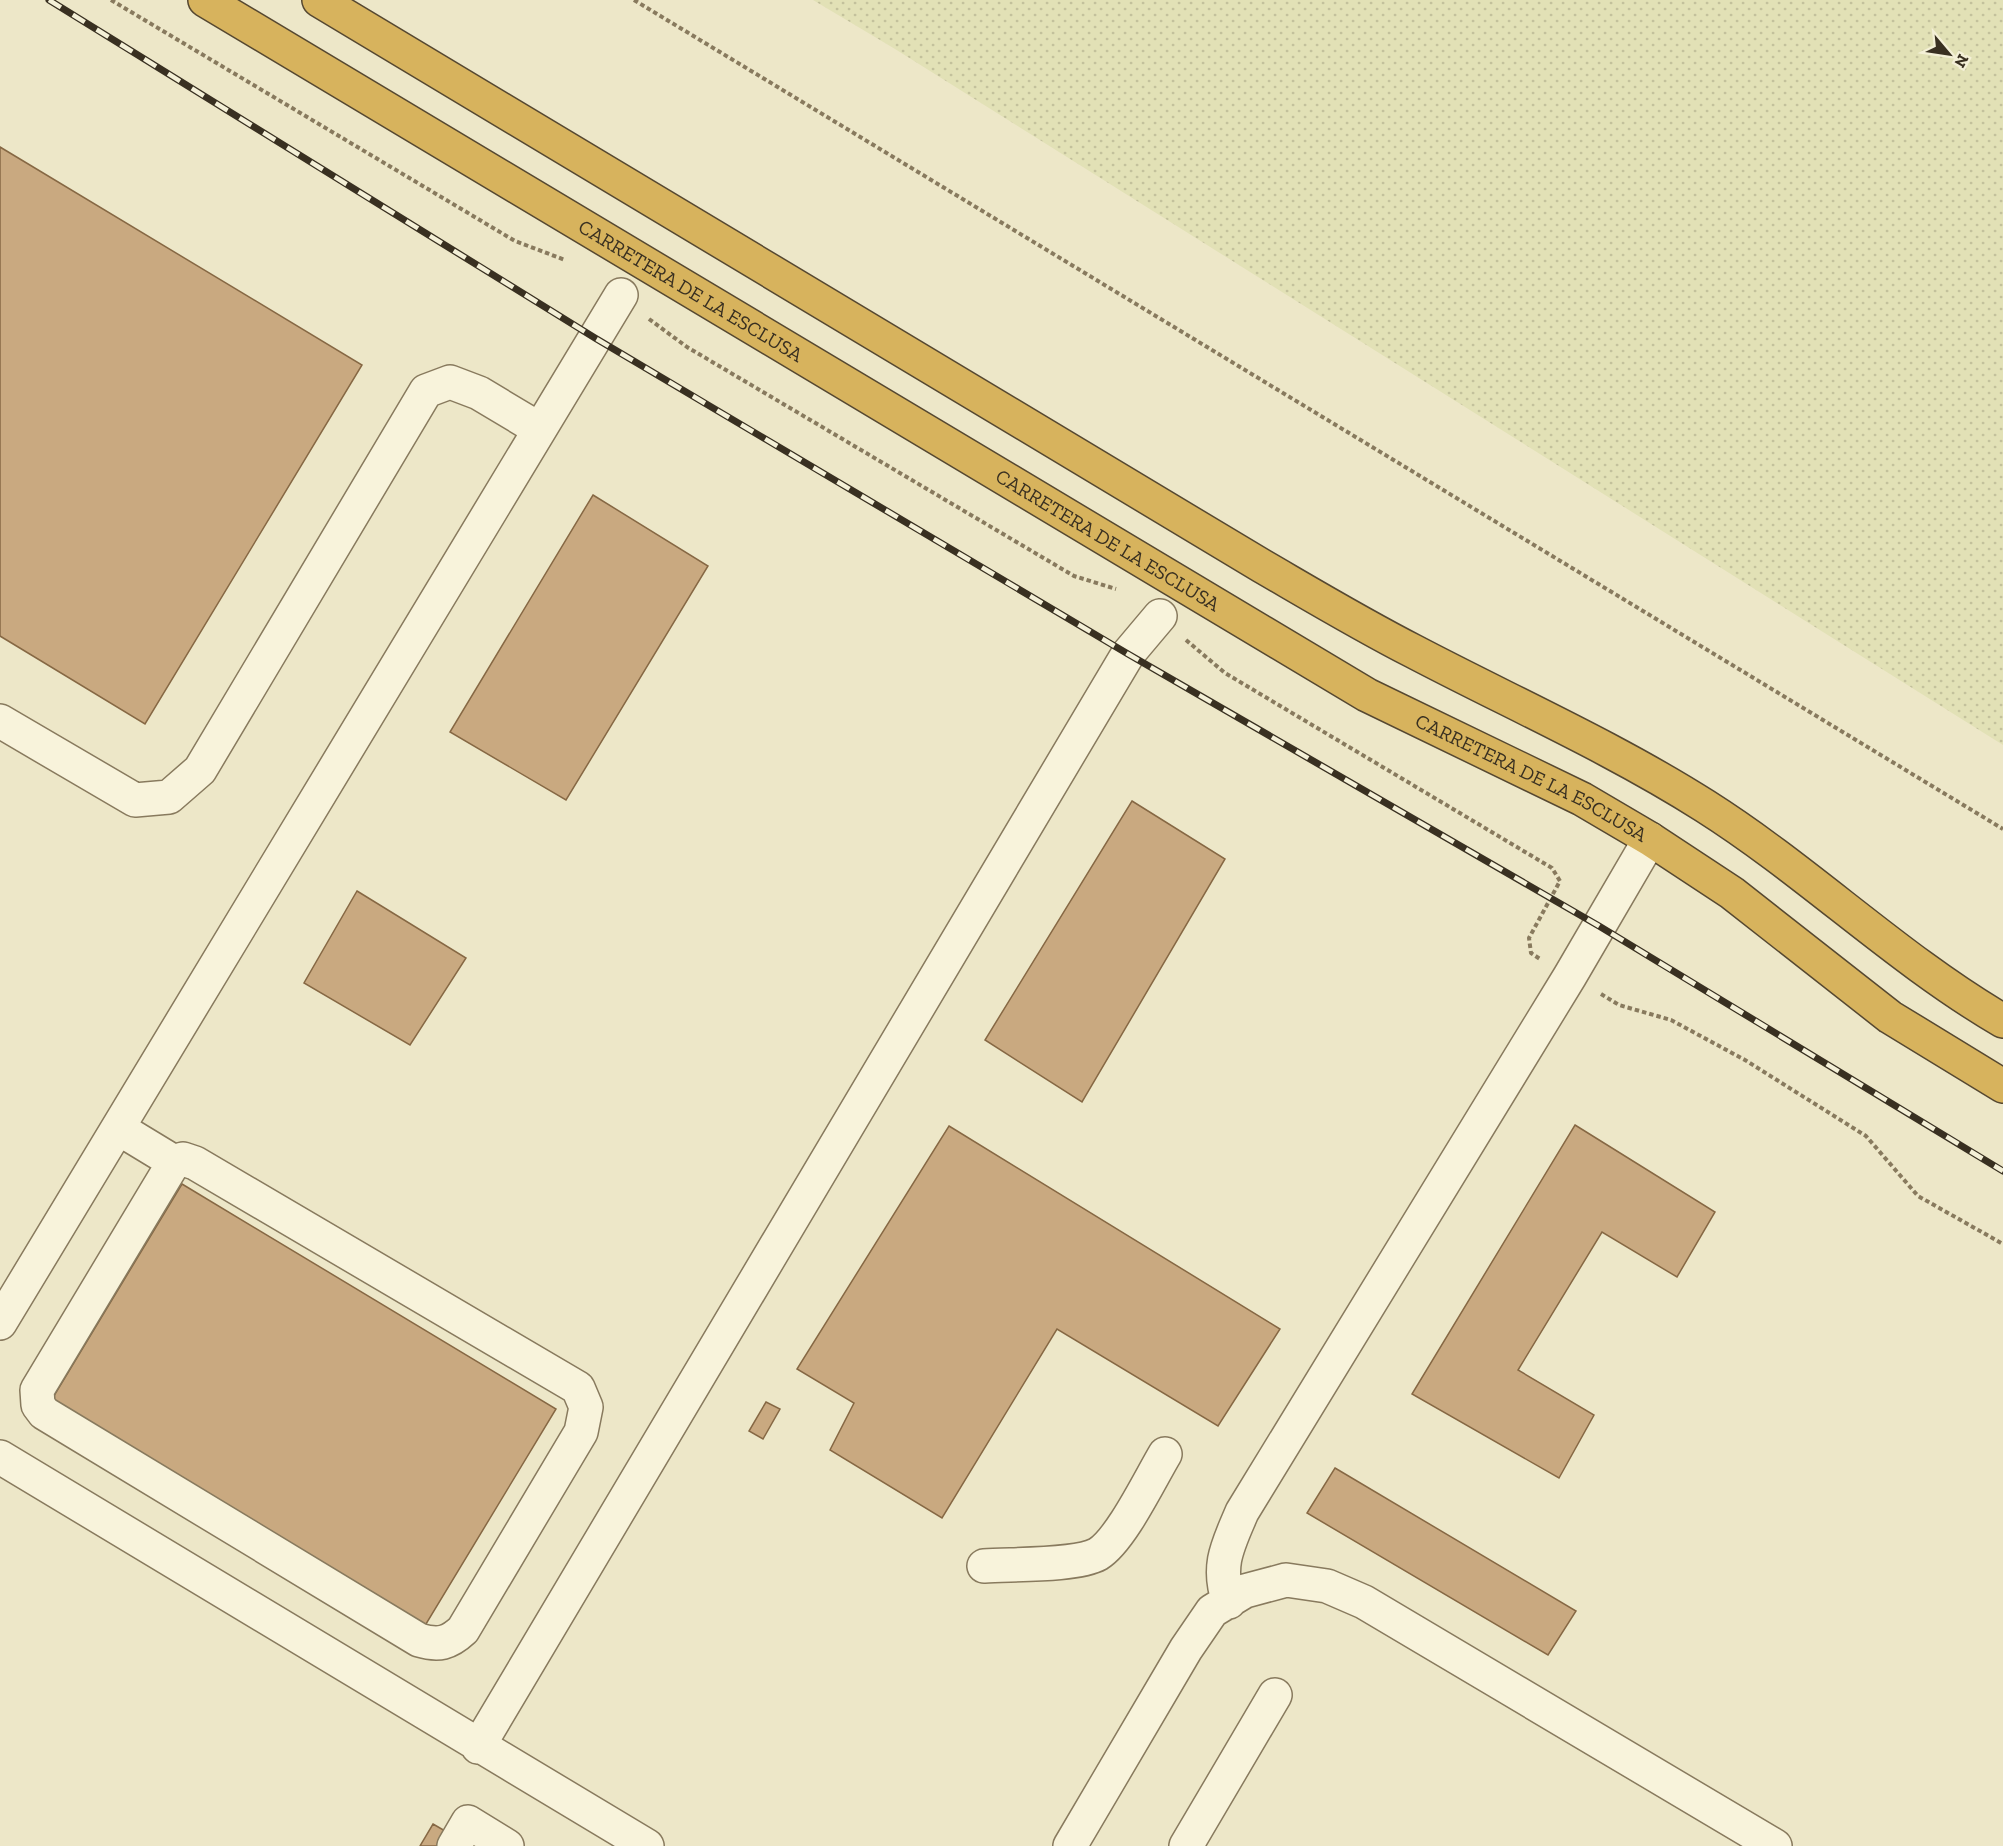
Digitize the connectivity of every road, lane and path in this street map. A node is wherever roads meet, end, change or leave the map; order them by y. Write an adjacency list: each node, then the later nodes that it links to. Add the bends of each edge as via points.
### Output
1 (111, 0): 5 (path, via 515,241)
2 (205, 0): 11 (highway, CARRETERA DE LA ESCLUSA, via 1367,695 1582,799)
3 (319, 0): 13 (highway, via 1262,566 1411,651 1578,734 1705,806 1808,877 1897,950)
4 (634, 0): 10 (path)
5 (567, 261)
6 (621, 295): 7 (street); 8 (path, via 687,347 1074,576 1140,596)
7 (539, 429): 9 (street, via 479,393 450,382 426,391 200,770 169,797 135,800); 15 (street)
8 (1160, 616): 12 (path, via 1225,673 1552,868 1560,881 1529,938 1531,953); 24 (street, via 1128,654)
9 (0, 721)
10 (2003, 829)
11 (1650, 839): 12 (street); 14 (highway, CARRETERA DE LA ESCLUSA, via 1732,893 1890,1017)
12 (1570, 976): 17 (path, via 1619,1005 1671,1020 1745,1060 1866,1136 1918,1196); 22 (street, via 1242,1512 1225,1551 1222,1582)
13 (2003, 1022)
14 (2003, 1086)
15 (118, 1128): 16 (street); 18 (street)
16 (174, 1162): 16 (street, via 183,1159 195,1163 578,1388 586,1407 581,1432 463,1630 450,1642 419,1641 44,1413 38,1405 38,1390)
17 (2003, 1244)
18 (0, 1323)
19 (1165, 1454): 21 (street, via 1117,1534 1098,1554 1071,1561)
20 (1, 1460): 24 (street)
21 (984, 1566)
22 (1229, 1602): 28 (street, via 1212,1611 1186,1649); 30 (street, via 1245,1591 1286,1580 1327,1586 1364,1602)
23 (1275, 1695): 29 (street)
24 (478, 1747): 27 (street)
25 (454, 1846): 26 (street, via 468,1822)
26 (507, 1846)
27 (647, 1846)
28 (1070, 1846)
29 (1186, 1846)
30 (1775, 1846)

